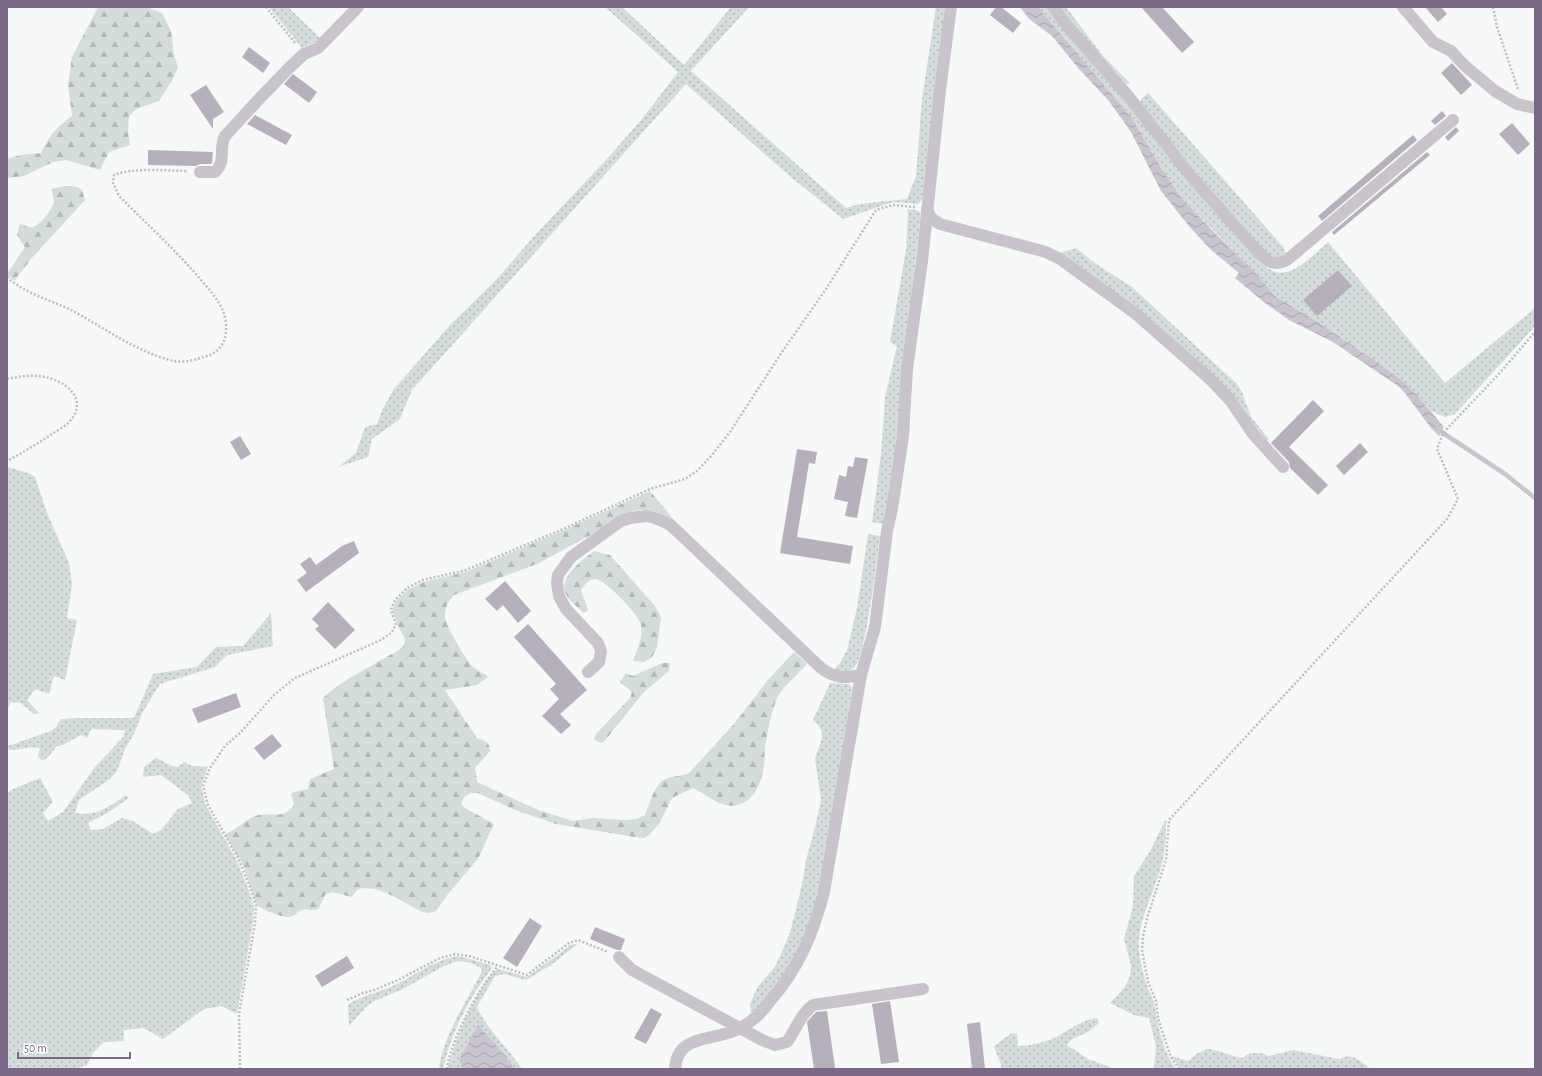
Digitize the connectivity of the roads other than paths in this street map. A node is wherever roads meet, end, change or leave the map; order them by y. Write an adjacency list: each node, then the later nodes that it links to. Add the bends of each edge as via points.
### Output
1 (358, 7): 7 (street, via 318,48 304,54 226,136 222,143 221,166 215,172)
2 (951, 7): 8 (street)
3 (1053, 7): 6 (street, via 1129,97 1190,175 1269,262 1279,264 1287,260)
4 (1403, 7): 5 (street, via 1434,42 1451,51 1495,91 1517,104)
5 (1530, 107)
6 (1453, 120)
7 (200, 172)
8 (927, 209): 9 (street, via 931,218 940,224 1046,252 1060,259 1130,310 1211,380 1230,400 1253,434); 11 (street, via 907,369 903,436 887,531 875,627)
9 (1283, 467)
10 (588, 672): 11 (street, via 599,662 601,652 598,643 566,609 559,596 558,575 571,557 621,521 647,516 662,520 678,532 830,675)
11 (861, 675): 14 (street, via 824,892 816,922 794,969 781,988 753,1020)
12 (619, 957): 14 (street, via 632,970)
13 (923, 989): 14 (street, via 813,1005 806,1011 787,1042 775,1045)
14 (739, 1029): 15 (street, via 687,1044 680,1050)
15 (675, 1069)

